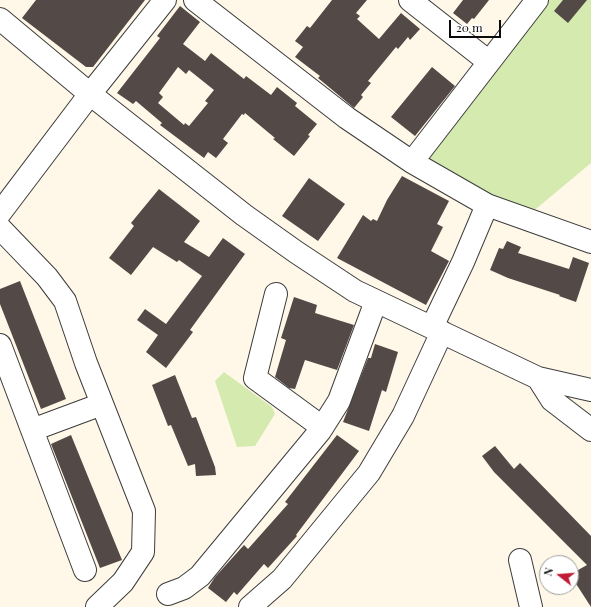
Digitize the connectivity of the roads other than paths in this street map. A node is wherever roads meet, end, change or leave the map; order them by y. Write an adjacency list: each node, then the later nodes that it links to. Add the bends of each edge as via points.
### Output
1 (165, 0): 7 (street)
2 (195, 0): 8 (street, via 347,118)
3 (410, 0): 6 (street)
4 (537, 0): 6 (street)
5 (0, 19): 7 (street)
6 (489, 62): 8 (street)
7 (90, 94): 10 (street); 14 (street, via 244,215 342,282)
8 (412, 162): 9 (street)
9 (487, 205): 12 (street); 15 (street)
10 (0, 213)
11 (0, 228): 19 (street, via 47,277 65,301)
12 (591, 242)
13 (276, 294): 20 (street, via 255,378)
14 (376, 300): 15 (street); 20 (street, via 339,401)
15 (437, 330): 17 (street); 27 (street, via 402,416 369,473 282,579)
16 (0, 345): 21 (street)
17 (538, 378): 18 (street); 22 (street, via 552,400)
18 (591, 390)
19 (102, 404): 21 (street); 26 (street, via 144,512 143,552 124,582)
20 (322, 427): 25 (street, via 200,576 184,588)
21 (32, 430): 24 (street)
22 (591, 430)
23 (520, 560): 28 (street)
24 (85, 570)
25 (168, 594)
26 (97, 607)
27 (250, 607)
28 (531, 607)

